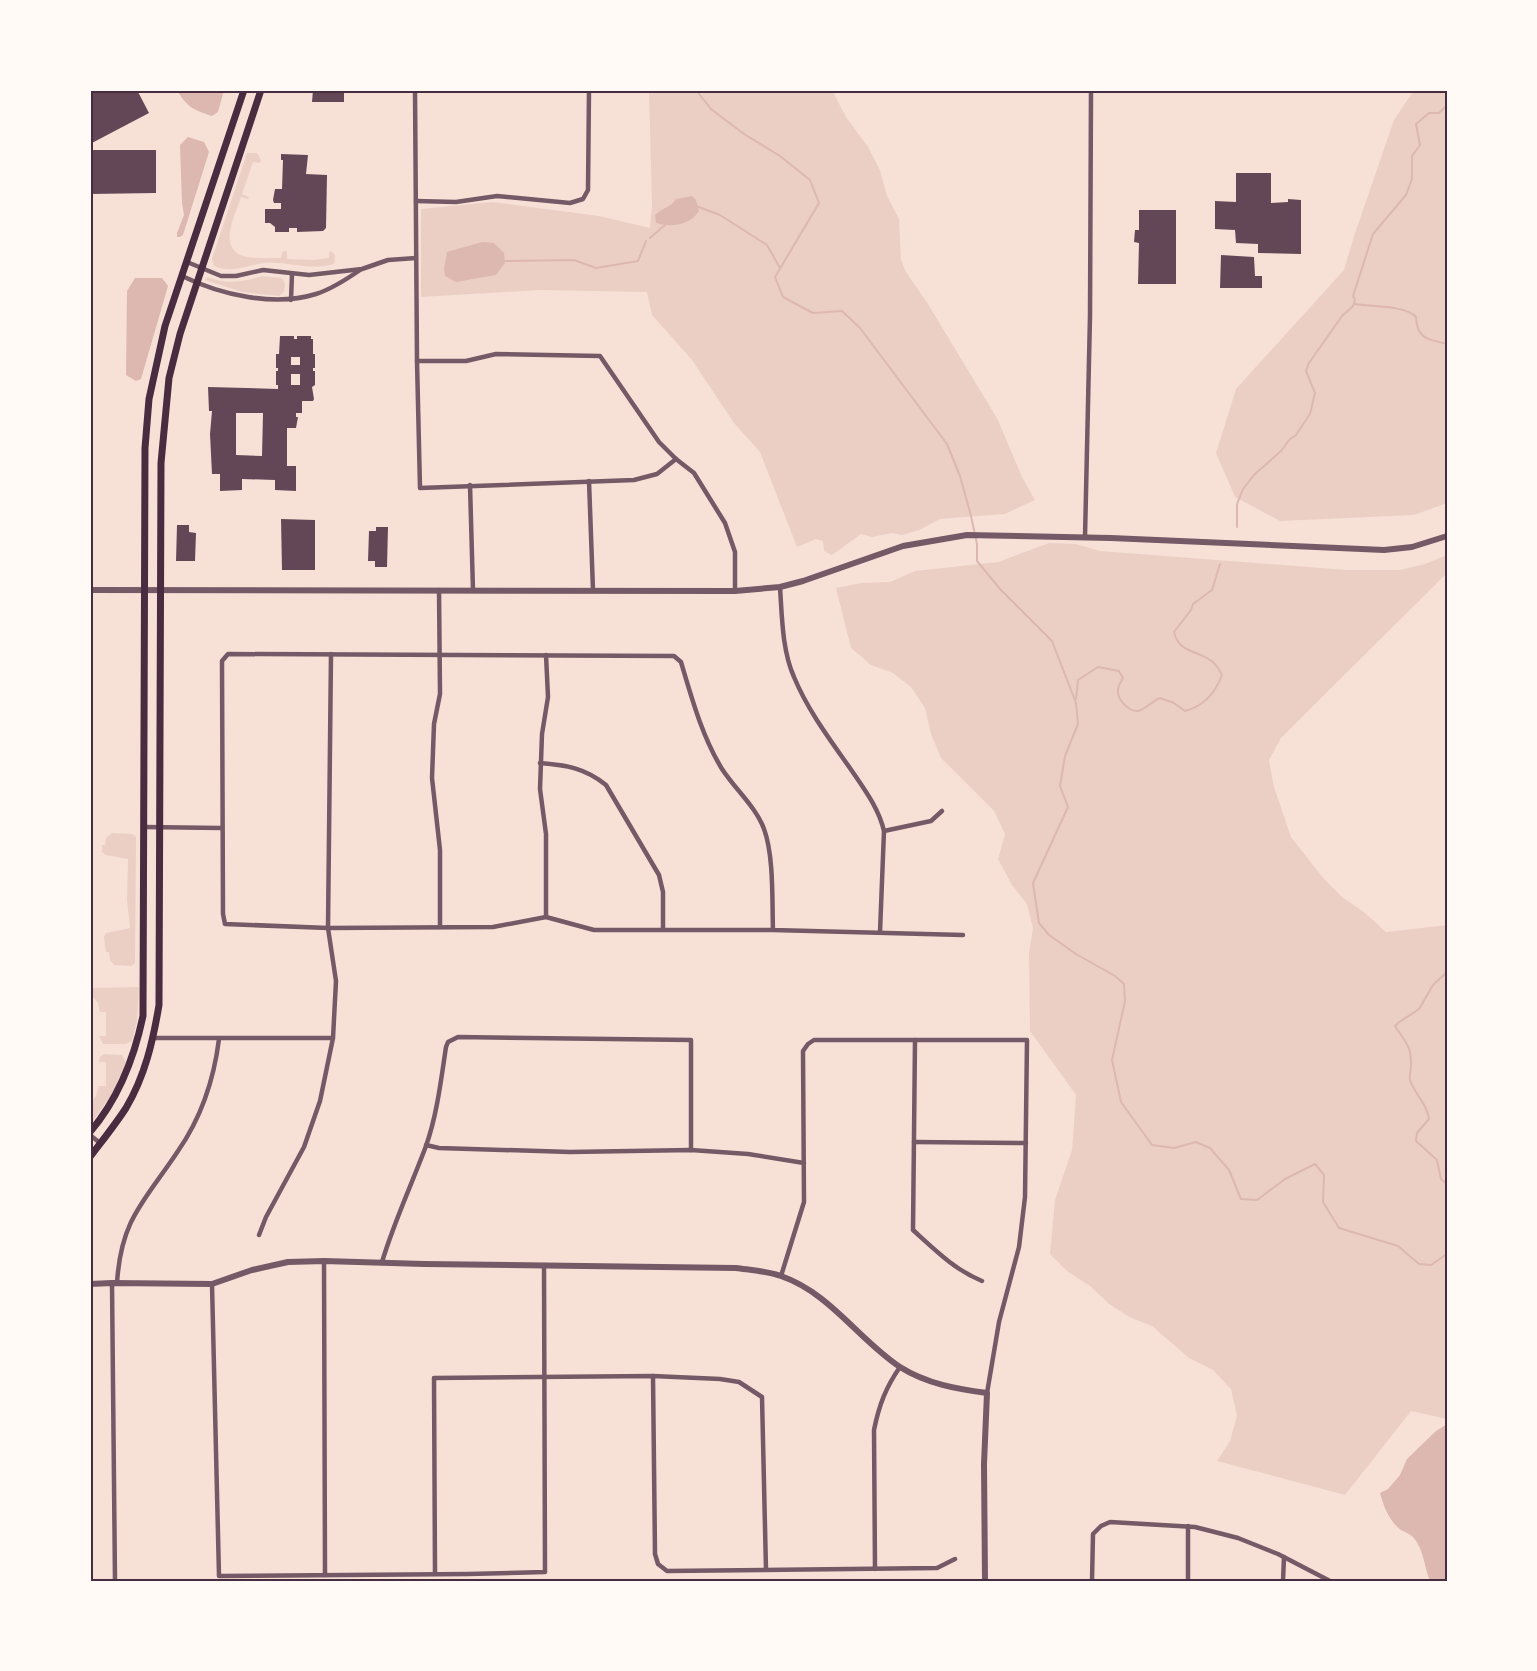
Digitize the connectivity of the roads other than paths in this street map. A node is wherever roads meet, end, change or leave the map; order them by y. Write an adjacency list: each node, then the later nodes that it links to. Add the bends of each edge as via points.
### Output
1 (244, 90): 8 (main road)
2 (261, 90): 9 (main road)
3 (415, 90): 6 (street)
4 (589, 90): 6 (street, via 588,190 583,199 570,203 497,196 456,202)
5 (1091, 90): 20 (street)
6 (416, 201): 7 (street)
7 (416, 258): 10 (street, via 388,260); 15 (street)
8 (187, 262): 9 (street); 12 (main road)
9 (201, 269): 11 (street, via 221,276 263,270); 13 (main road)
10 (362, 269): 11 (street); 14 (street, via 318,294)
11 (292, 274): 14 (street)
12 (182, 276): 13 (street); 23 (main road, via 165,326 149,399)
13 (196, 283): 14 (street, via 243,296); 24 (main road, via 169,378 161,463)
14 (291, 300)
15 (417, 361): 16 (street, via 466,361 496,354 600,356 659,442); 18 (street, via 420,488)
16 (676, 459): 17 (street, via 657,474 634,480); 28 (street, via 693,473 725,523 735,552)
17 (589, 481): 18 (street); 27 (street)
18 (470, 485): 26 (street)
19 (1447, 536): 20 (street, via 1412,547 1384,550)
20 (1085, 537): 21 (street, via 967,535 930,540)
21 (780, 587): 28 (street); 37 (street, via 786,646 794,676 820,725 873,804)
22 (90, 590): 23 (street)
23 (145, 590): 24 (street); 34 (main road)
24 (160, 590): 25 (street); 35 (main road)
25 (439, 590): 26 (street); 30 (street)
26 (473, 590): 27 (street)
27 (593, 590): 28 (street)
28 (735, 591)
29 (331, 654): 30 (street); 36 (street, via 228,654 222,660); 40 (street)
30 (439, 654): 31 (street); 39 (street, via 440,694 434,724 432,778 440,850)
31 (546, 655): 32 (street, via 548,697); 42 (street, via 679,659 710,747 764,827 769,848)
32 (540, 763): 38 (street, via 546,834); 41 (street, via 577,768 606,785 659,875)
33 (942, 811): 37 (street, via 931,820)
34 (144, 827): 35 (street); 49 (main road, via 142,1016 138,1041 113,1101)
35 (159, 827): 36 (street); 45 (main road, via 159,1005)
36 (221, 828): 40 (street, via 225,924)
37 (884, 831): 43 (street)
38 (546, 917): 39 (street, via 493,927); 41 (street, via 594,930)
39 (440, 927): 40 (street)
40 (328, 928): 46 (street, via 336,981)
41 (663, 929): 42 (street)
42 (773, 930): 43 (street)
43 (880, 932): 44 (street)
44 (963, 935)
45 (153, 1038): 47 (street); 51 (main road, via 127,1107)
46 (333, 1038): 47 (street); 57 (street, via 320,1101 304,1147)
47 (219, 1039): 63 (street, via 207,1095 179,1150 127,1228)
48 (915, 1040): 50 (street); 52 (street, via 1027,1040); 56 (street, via 814,1040 808,1044 803,1051)
49 (90, 1133): 51 (street)
50 (914, 1142): 52 (street); 62 (street, via 913,1230 949,1263)
51 (100, 1143): 55 (main road)
52 (1026, 1143): 69 (street, via 1019,1247 999,1322)
53 (426, 1145): 54 (street, via 570,1152); 54 (street, via 448,1042 458,1037 691,1040); 59 (street)
54 (690, 1150): 56 (street)
55 (90, 1157)
56 (804, 1163): 61 (street, via 804,1202)
57 (260, 1235)
58 (324, 1261): 59 (street); 65 (street, via 288,1262); 77 (street)
59 (382, 1263): 60 (street)
60 (544, 1265): 61 (street, via 736,1268); 67 (street)
61 (781, 1276): 66 (street, via 812,1292 841,1314)
62 (982, 1281)
63 (115, 1283): 64 (street); 65 (street); 78 (street)
64 (90, 1284)
65 (212, 1284): 77 (street, via 219,1576)
66 (900, 1367): 69 (street, via 948,1388); 73 (street, via 887,1384 874,1430)
67 (544, 1376): 68 (street); 75 (street, via 434,1378); 76 (street, via 545,1572)
68 (653, 1376): 74 (street, via 720,1378 740,1382 762,1397); 74 (street, via 658,1564 667,1571)
69 (987, 1393): 80 (street)
70 (1188, 1526): 71 (street, via 1238,1538); 81 (street, via 1110,1522 1101,1526 1092,1539); 82 (street)
71 (1284, 1557): 83 (street); 84 (street)
72 (955, 1559): 73 (street, via 937,1568)
73 (875, 1569): 74 (street)
74 (766, 1570)
75 (435, 1573): 76 (street); 77 (street)
76 (468, 1574): 79 (street)
77 (325, 1575)
78 (115, 1581)
79 (468, 1581)
80 (985, 1581)
81 (1092, 1581)
82 (1188, 1581)
83 (1283, 1581)
84 (1330, 1581)

